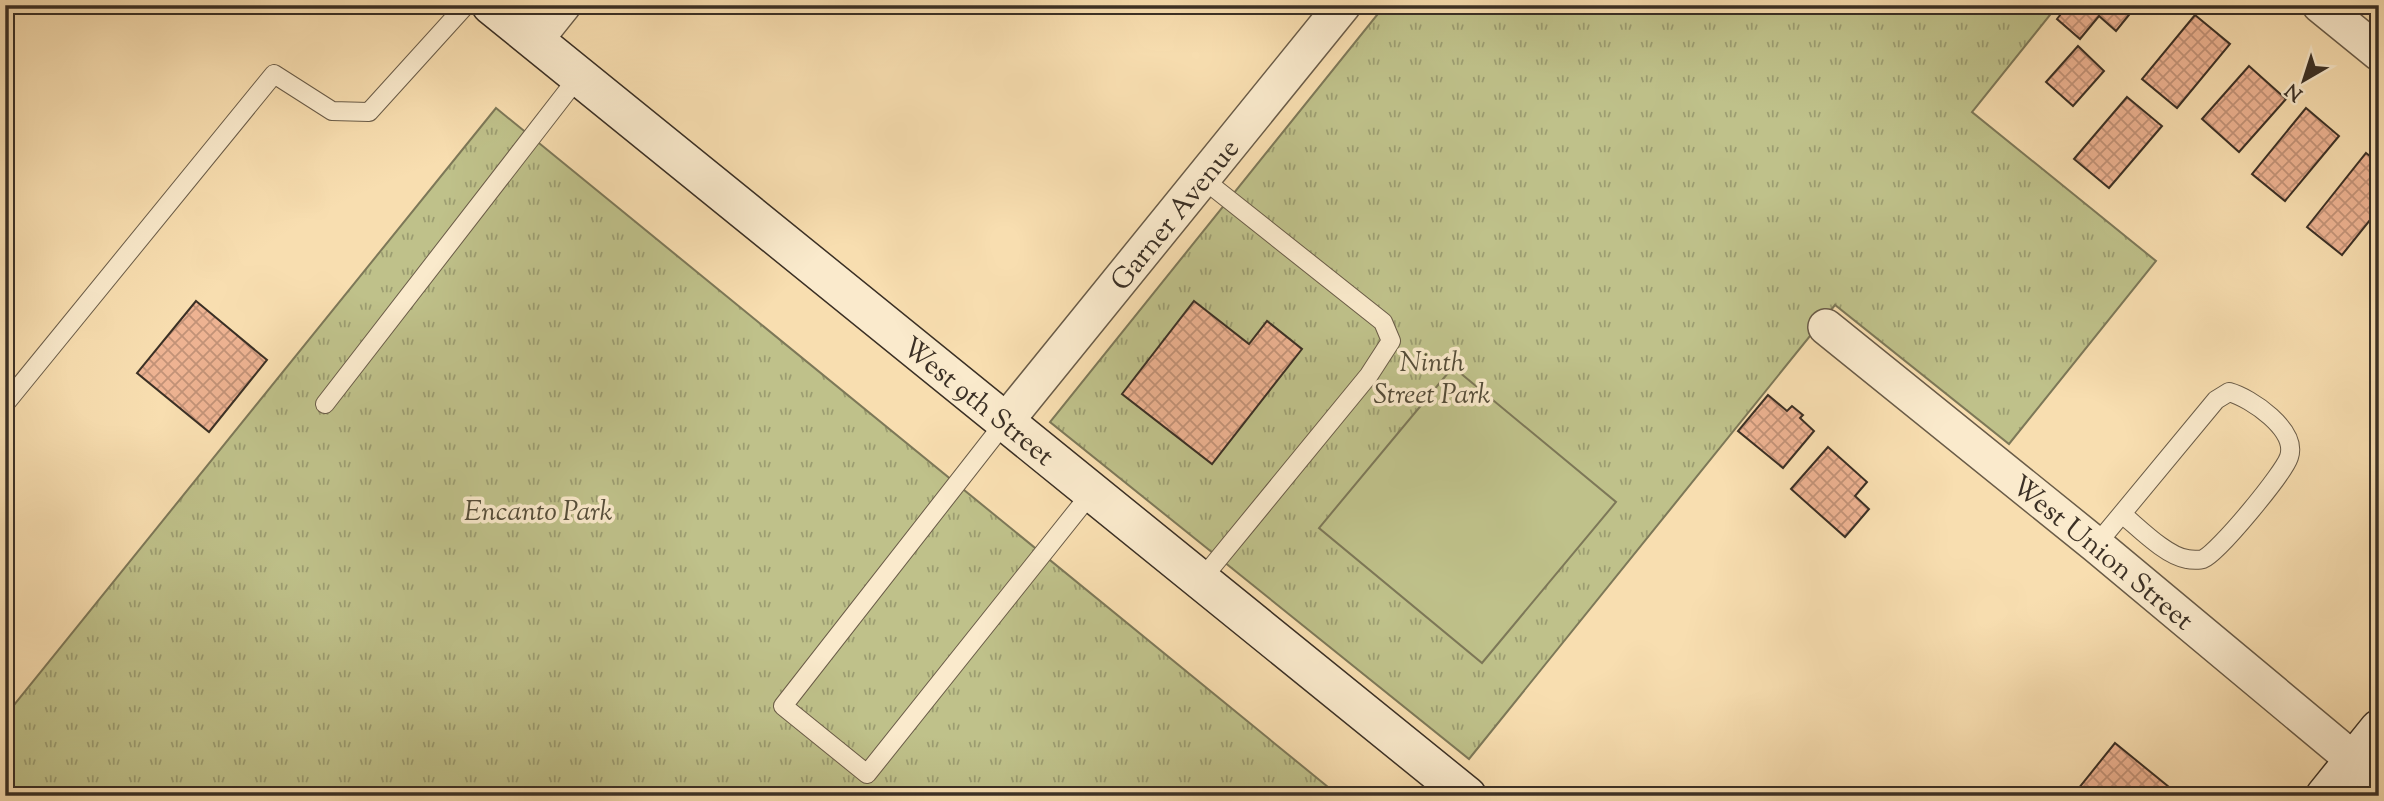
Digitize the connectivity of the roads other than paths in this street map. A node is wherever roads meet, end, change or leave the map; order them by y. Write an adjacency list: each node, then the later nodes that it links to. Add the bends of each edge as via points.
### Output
1 (466, 5): 11 (lane, via 369,112 332,111 274,74)
2 (491, 5): 6 (street, West 9th Street)
3 (564, 5): 6 (street)
4 (1343, 5): 9 (street, Garner Avenue)
5 (2320, 5): 7 (street)
6 (535, 40): 8 (street, West 9th Street)
7 (2379, 52)
8 (579, 76): 12 (lane); 13 (street, West 9th Street)
9 (1203, 179): 13 (street, Garner Avenue); 17 (lane, via 1383,322 1391,341 1369,375)
10 (1826, 327): 16 (street, West Union Street)
11 (5, 404)
12 (325, 404)
13 (1005, 422): 14 (street, West 9th Street); 14 (lane, via 783,706 814,732 867,774)
14 (1092, 492): 17 (street, West 9th Street)
15 (2122, 514): 15 (lane, via 2216,400 2229,392 2241,395 2277,422 2288,439 2290,456 2278,476 2222,545 2203,559 2186,559 2163,548); 16 (lane)
16 (2096, 545): 19 (street, West Union Street)
17 (1201, 580): 20 (street, West 9th Street)
18 (2379, 729): 19 (street)
19 (2366, 771): 21 (street)
20 (1467, 796)
21 (2325, 796)

